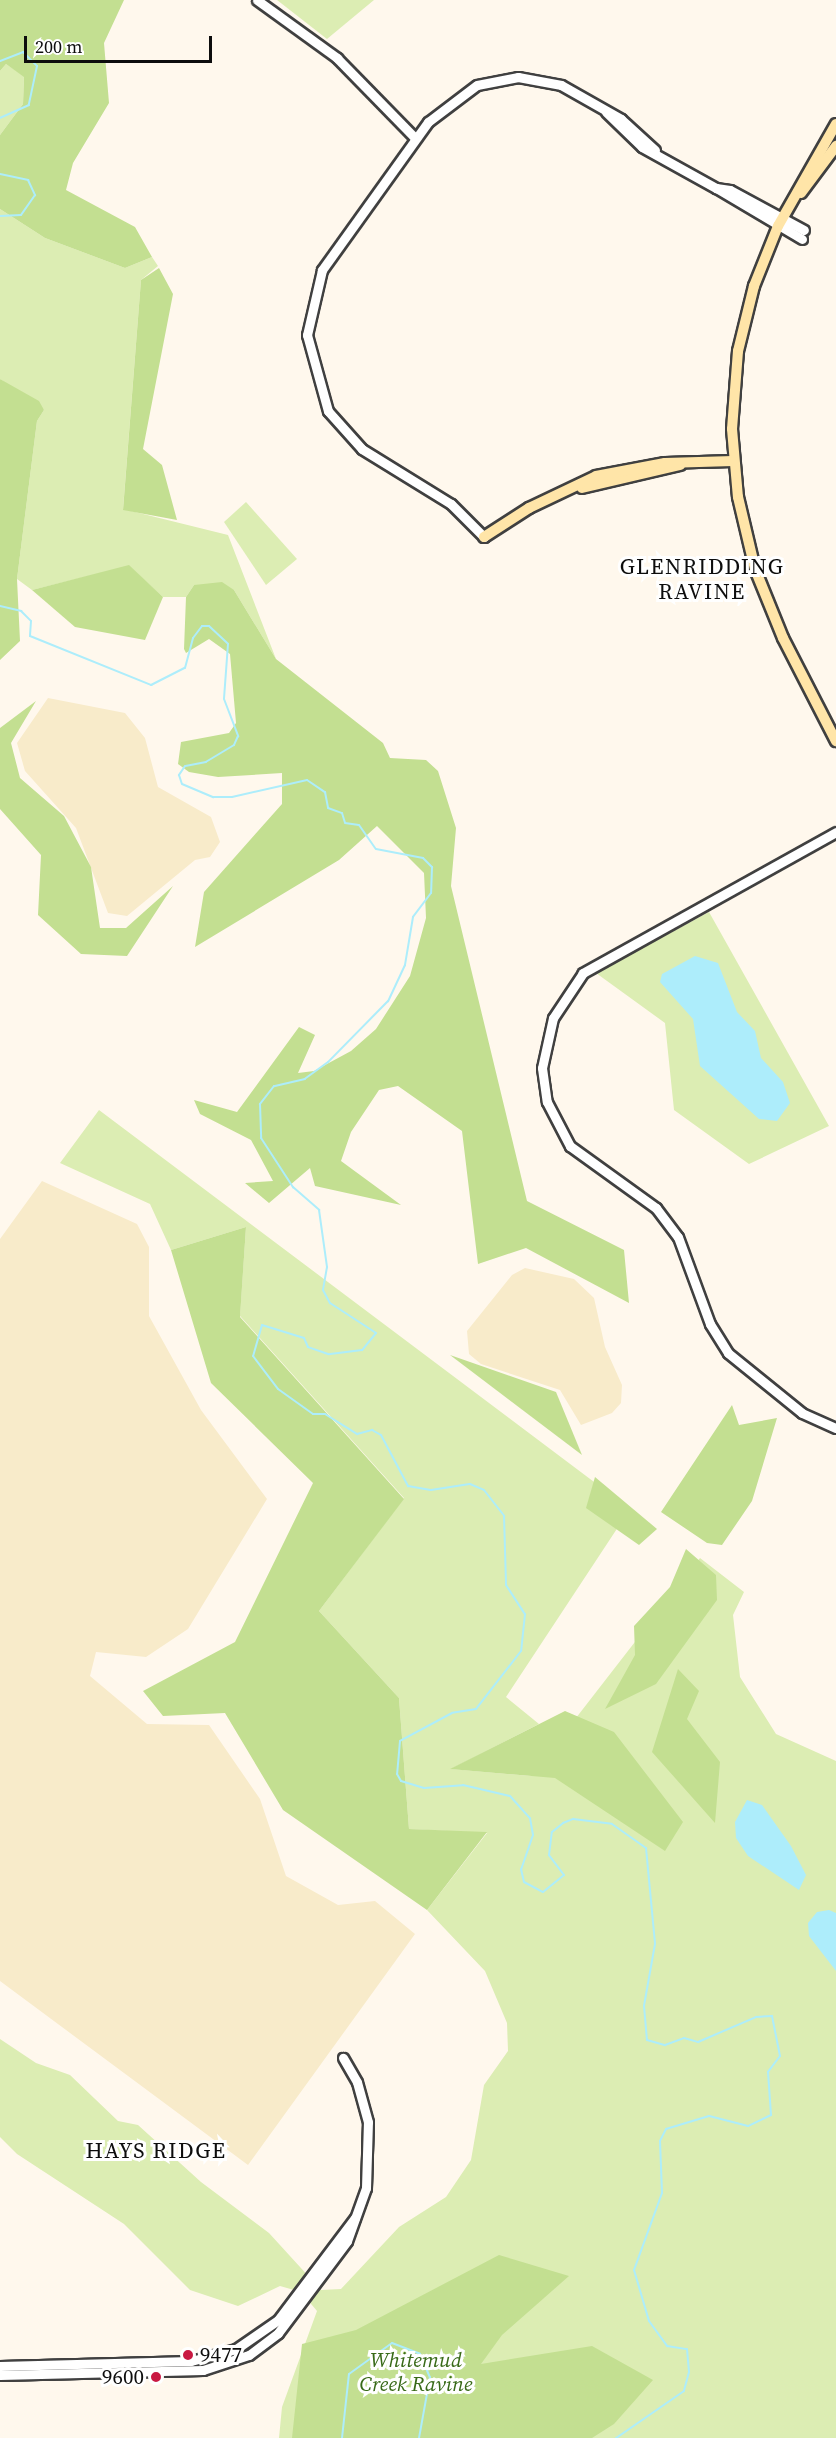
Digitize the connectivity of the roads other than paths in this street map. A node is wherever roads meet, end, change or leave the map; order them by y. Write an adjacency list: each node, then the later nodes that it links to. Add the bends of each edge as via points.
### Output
1 (257, 0): 3 (street, via 337,58)
2 (836, 124): 5 (main road)
3 (415, 138): 5 (street, via 453,98 504,78 551,81 606,112 649,140 655,150 716,188); 8 (street, via 327,258 311,304 309,357 325,405 352,440 451,504)
4 (835, 145): 5 (main road)
5 (780, 222): 6 (street); 7 (main road, via 741,336)
6 (803, 235)
7 (733, 460): 8 (main road, via 618,470 560,492); 9 (main road, via 755,569 783,638)
8 (484, 537)
9 (836, 741)
10 (836, 832): 11 (street, via 583,973 553,1018 542,1068 547,1102 570,1146 656,1208 678,1237 710,1324 728,1353 802,1413)
11 (836, 1428)
12 (343, 2058): 13 (street, via 357,2082 370,2134 368,2181)
13 (356, 2217): 14 (street, via 278,2320 236,2349 191,2361); 15 (street, via 341,2249 288,2322 243,2358 192,2371)
14 (0, 2366)
15 (0, 2375)

